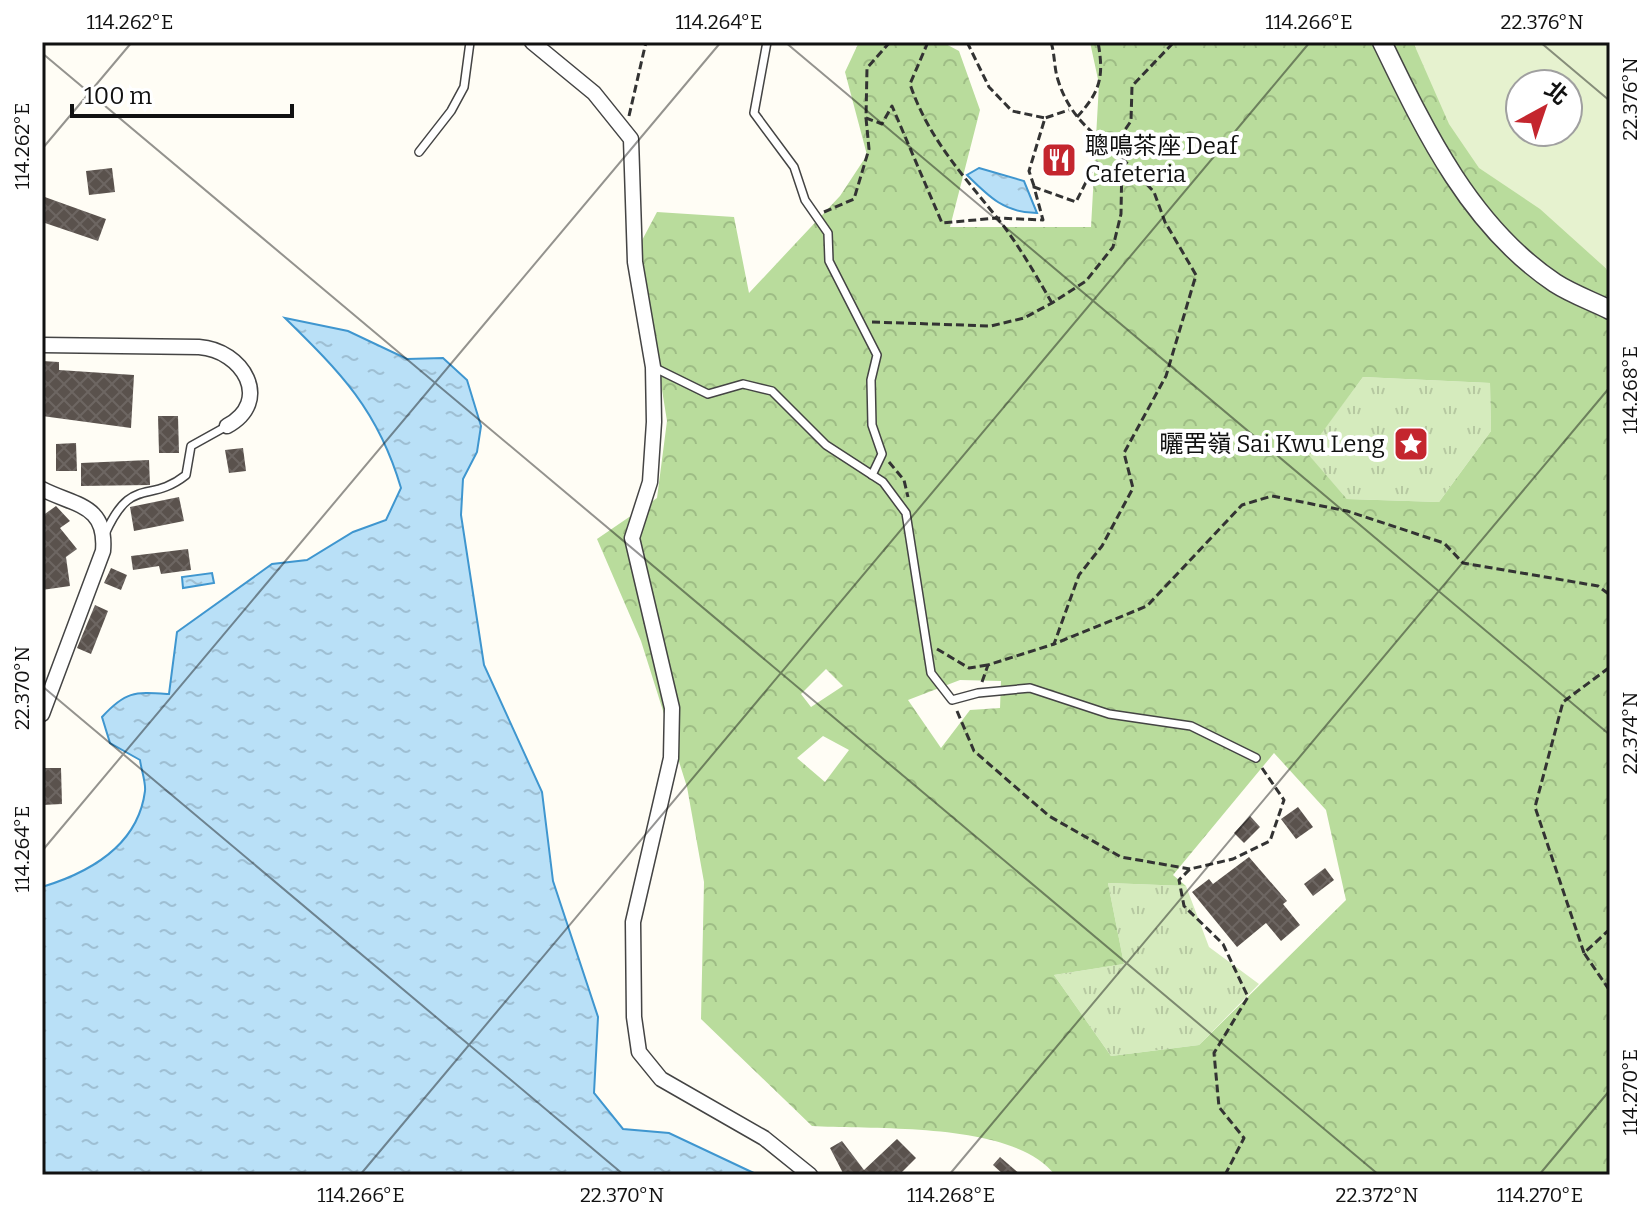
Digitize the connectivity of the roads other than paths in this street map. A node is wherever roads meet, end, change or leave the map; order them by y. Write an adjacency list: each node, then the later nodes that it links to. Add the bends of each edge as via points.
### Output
1 (470, 42): 5 (lane, via 464,87)
2 (532, 42): 8 (street, via 594,93 631,139 635,262)
3 (767, 42): 10 (lane, via 754,113 794,167 805,200 828,233 829,261 877,355 871,380 872,425 882,454)
4 (1382, 42): 6 (street, via 1427,135 1502,238 1556,283)
5 (419, 152)
6 (1610, 310)
7 (42, 345): 9 (street, via 199,347 225,352 243,370 249,395 243,414)
8 (653, 367): 10 (lane, via 708,394 743,384 772,391 826,445); 15 (street, via 654,461 632,538 672,708 672,733 671,758 633,922 639,1052 661,1079 764,1138)
9 (227, 426): 12 (lane, via 191,446 186,475 179,481 127,497)
10 (872, 475): 14 (lane, via 906,513 931,673 952,700 1030,688 1109,714 1191,726)
11 (42, 489): 12 (street, via 87,508)
12 (105, 534): 13 (street)
13 (42, 714)
14 (1256, 758)
15 (810, 1175)

